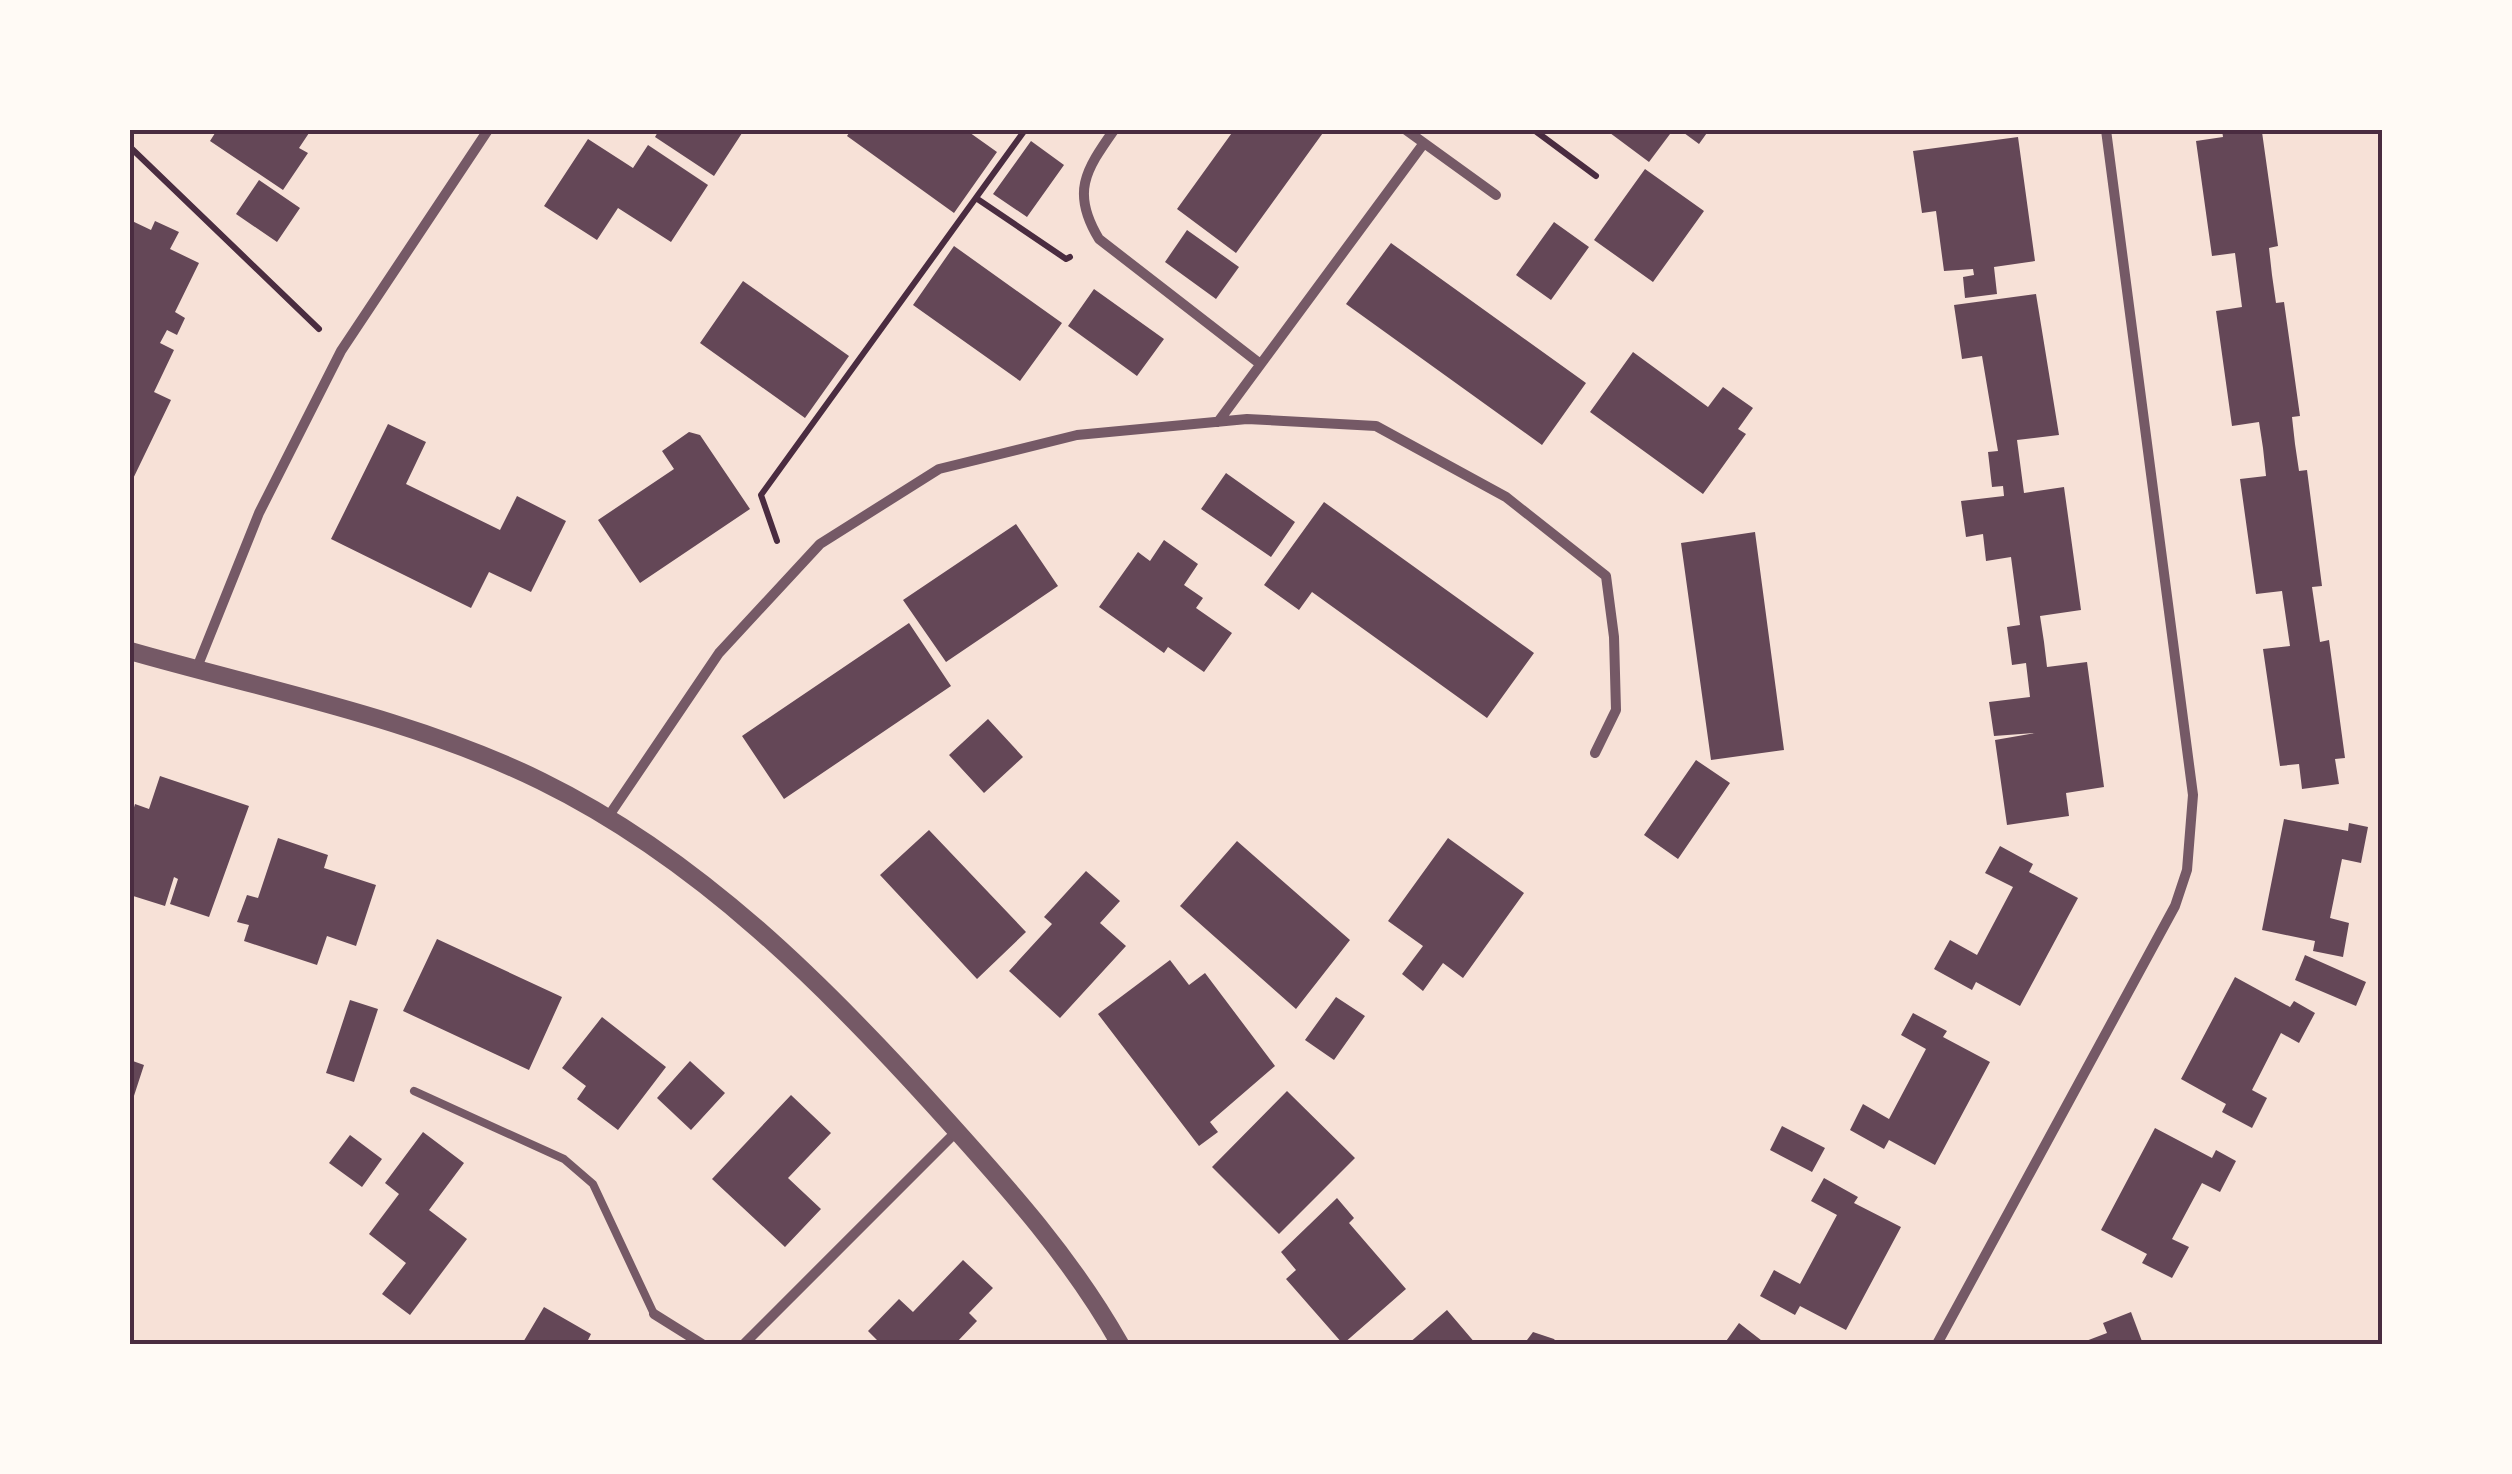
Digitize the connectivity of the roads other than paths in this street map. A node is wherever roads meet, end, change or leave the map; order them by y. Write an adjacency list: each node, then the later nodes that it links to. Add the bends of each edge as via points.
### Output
1 (488, 130): 10 (street, via 341,351 259,513)
2 (1114, 130): 7 (street, via 1084,182 1083,212 1099,239)
3 (1406, 130): 5 (street)
4 (2106, 130): 19 (street, via 2193,832 2174,906)
5 (1424, 143): 6 (street); 7 (street)
6 (1496, 196)
7 (1259, 363): 8 (street)
8 (1218, 422): 11 (street, via 1376,426 1506,497 1606,576 1616,710); 12 (street, via 1078,434 939,470 820,544 719,653)
9 (130, 652): 10 (street)
10 (196, 670): 12 (street, via 467,750)
11 (1595, 754)
12 (608, 817): 14 (street, via 685,869 848,1010)
13 (414, 1091): 15 (lane, via 564,1158 593,1184)
14 (957, 1131): 17 (street); 18 (street, via 1054,1241)
15 (654, 1314): 16 (street)
16 (702, 1344)
17 (744, 1344)
18 (1120, 1344)
19 (1937, 1344)

